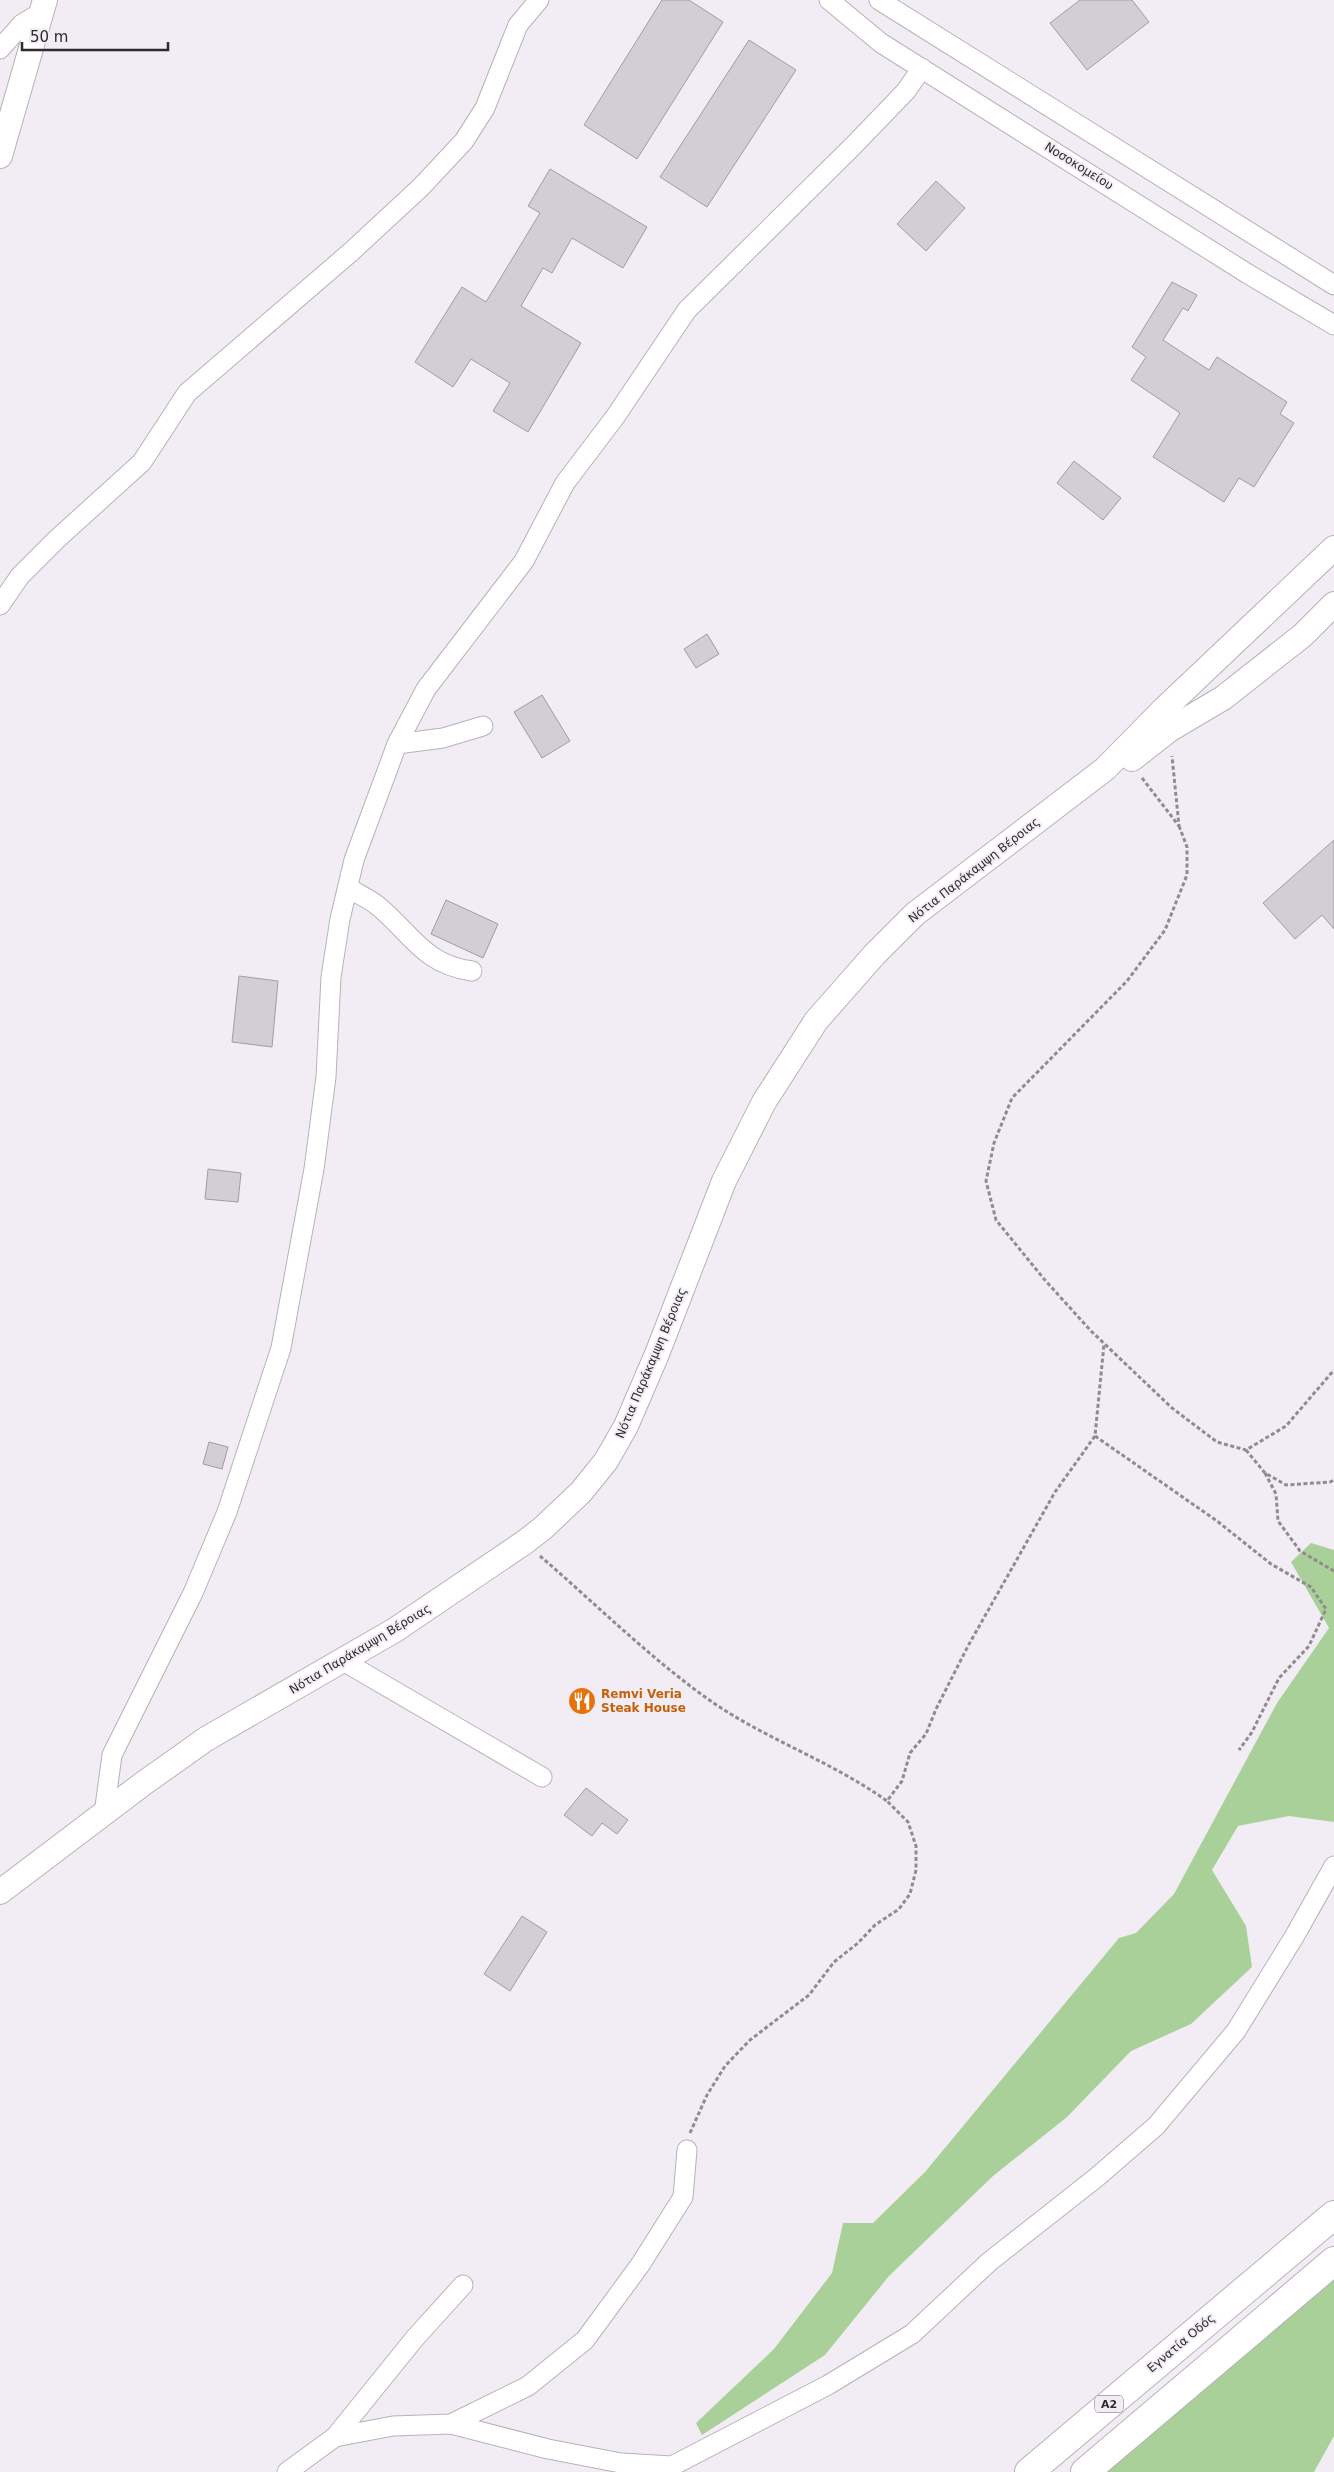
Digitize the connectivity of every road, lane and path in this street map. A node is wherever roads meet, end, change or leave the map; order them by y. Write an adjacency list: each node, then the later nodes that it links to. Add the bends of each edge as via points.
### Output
1 (539, 0): 12 (street, via 518,25 484,108 464,141 352,251 187,393 142,462 20,576)
2 (829, 0): 6 (street, Νοσοκομείου, via 881,42)
3 (879, 0): 8 (street)
4 (43, 6): 5 (street); 7 (main road)
5 (0, 49)
6 (922, 68): 9 (street, Νοσοκομείου); 15 (street, via 906,91 687,310 616,417 566,483 524,561 426,689)
7 (0, 156)
8 (1334, 285)
9 (1334, 325)
10 (1334, 548): 17 (main road, Νότια Παράκαμψη Βέροιας)
11 (1334, 604): 14 (main road, Νότια Παράκαμψη Βέροιας, via 1303,635 1223,698)
12 (0, 605)
13 (483, 726): 15 (street, via 443,738)
14 (1169, 730): 16 (main road, Νότια Παράκαμψη Βέροιας); 18 (path)
15 (397, 744): 19 (street, via 354,860)
16 (1129, 761): 17 (main road, Νότια Παράκαμψη Βέροιας); 18 (path)
17 (1105, 769): 27 (main road, Νότια Παράκαμψη Βέροιας, via 915,914 874,954 816,1021 764,1102 724,1181 658,1354 626,1426 606,1461 581,1492)
18 (1179, 826): 21 (path, via 1186,847 1187,875 1165,930 1127,981 1012,1098 994,1143 986,1181 996,1220 1044,1279)
19 (348, 888): 20 (street, via 378,905 416,946 452,968); 33 (street, via 331,976 326,1077 314,1169 280,1348 220,1530 194,1593 112,1755)
20 (472, 971)
21 (1104, 1344): 23 (path); 24 (path, via 1172,1408 1217,1442)
22 (1334, 1370): 24 (path, via 1286,1426)
23 (1095, 1436): 30 (path, via 1185,1498 1271,1564 1310,1587 1326,1609 1308,1646 1279,1678 1252,1732); 32 (path, via 1054,1492 968,1646 926,1734 910,1753 902,1781)
24 (1246, 1450): 25 (path)
25 (1265, 1473): 26 (path, via 1286,1484); 28 (path, via 1276,1494 1278,1521 1300,1551)
26 (1334, 1480)
27 (524, 1542): 29 (main road, Νότια Παράκαμψη Βέροιας, via 396,1630); 32 (path, via 663,1663 718,1706 862,1783)
28 (1334, 1571)
29 (344, 1661): 31 (street); 33 (main road, Νότια Παράκαμψη Βέροιας, via 206,1740)
30 (1239, 1750)
31 (542, 1777)
32 (887, 1801): 36 (path, via 908,1822 916,1846 916,1870 910,1894 899,1909 875,1925 834,1962 808,1995 750,2040 725,2066 691,2130)
33 (104, 1814): 35 (main road, Νότια Παράκαμψη Βέροιας)
34 (1334, 1866): 40 (street, via 1236,2031 1156,2126 989,2262 912,2334 828,2385 672,2466 602,2460)
35 (0, 1892)
36 (687, 2150): 40 (street, via 683,2196 640,2265 585,2340 528,2386)
37 (1334, 2215): 43 (highway, Εγνατία Οδός / Α2)
38 (1334, 2261): 44 (highway)
39 (463, 2285): 41 (street, via 415,2338)
40 (451, 2424): 41 (street, via 393,2426)
41 (335, 2437): 42 (street)
42 (287, 2472)
43 (1029, 2472)
44 (1085, 2472)

